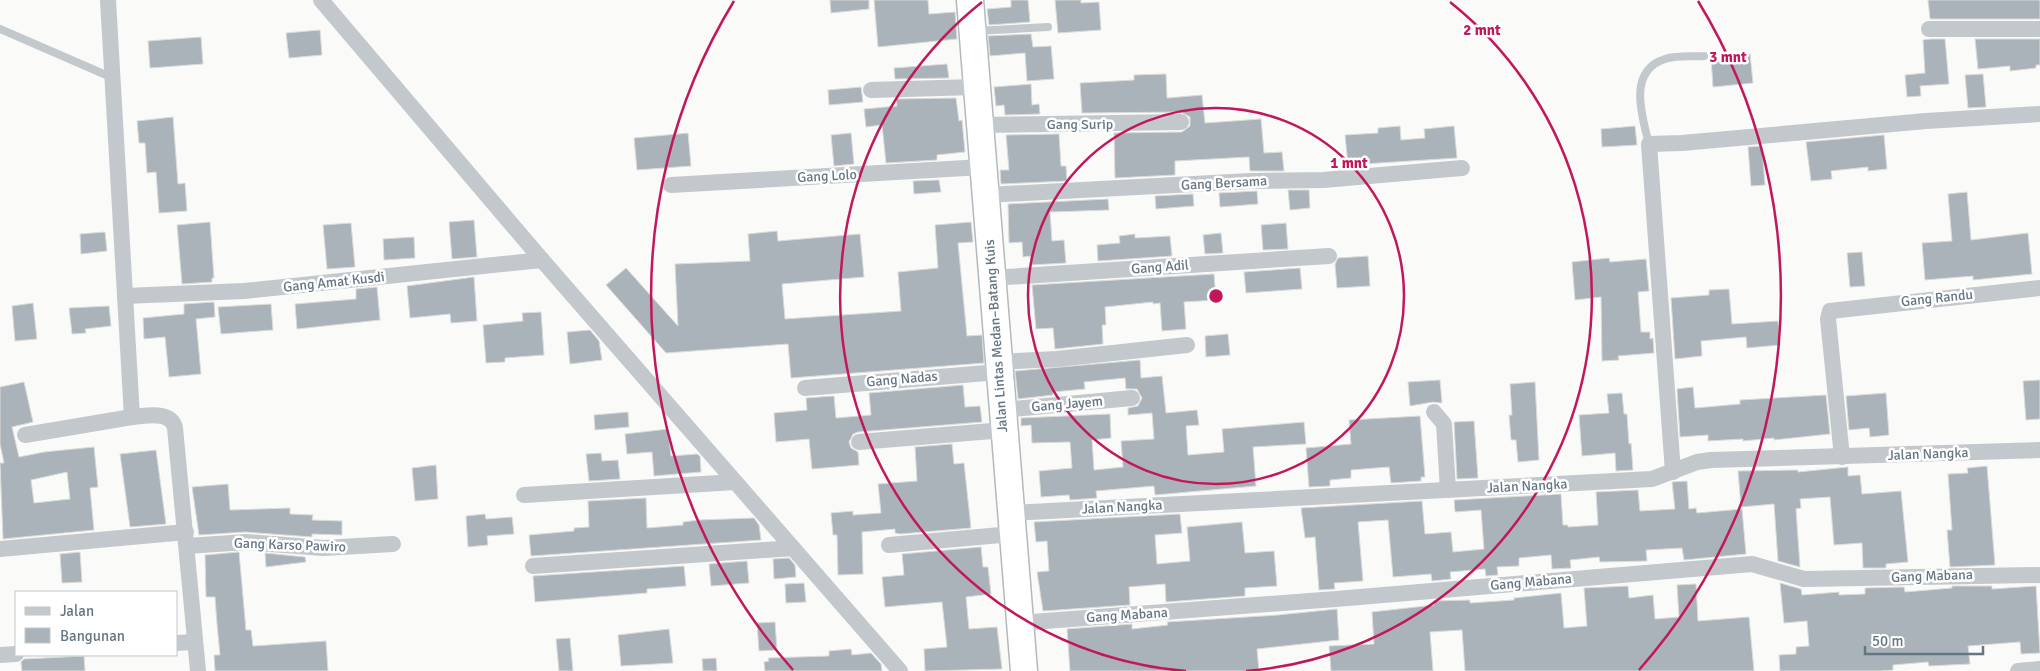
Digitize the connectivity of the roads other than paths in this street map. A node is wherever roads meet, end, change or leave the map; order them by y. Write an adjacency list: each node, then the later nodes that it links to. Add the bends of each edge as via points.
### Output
1 (108, 0): 10 (street)
2 (321, 0): 22 (street)
3 (970, 0): 8 (highway, Jalan Lintas Medan–Batang Kuis)
4 (1048, 27): 8 (lane)
5 (0, 29): 10 (lane)
6 (1929, 29): 7 (street)
7 (2040, 29)
8 (971, 31): 11 (highway, Jalan Lintas Medan–Batang Kuis)
9 (1704, 56): 16 (lane, via 1665,59 1649,69 1639,96)
10 (112, 78): 25 (street)
11 (975, 87): 12 (street); 15 (highway, Jalan Lintas Medan–Batang Kuis)
12 (871, 90)
13 (2040, 114): 16 (street)
14 (1181, 122): 15 (street, Gang Surip)
15 (978, 125): 17 (highway, Jalan Lintas Medan–Batang Kuis)
16 (1649, 144): 37 (street)
17 (984, 167): 19 (street, Gang Lolo); 20 (highway, Jalan Lintas Medan–Batang Kuis)
18 (1462, 168): 20 (street, Gang Bersama, via 1322,180)
19 (671, 185)
20 (986, 195): 23 (highway, Jalan Lintas Medan–Batang Kuis)
21 (1329, 256): 23 (street, Gang Adil)
22 (542, 260): 25 (street, Gang Amat Kusdi, via 244,291); 38 (street)
23 (991, 278): 27 (highway, Jalan Lintas Medan–Batang Kuis)
24 (2040, 288): 36 (street, Gang Randu, via 1829,312)
25 (125, 296): 31 (street)
26 (1187, 345): 27 (street, Gang Nadas)
27 (998, 367): 28 (street, Gang Nadas); 32 (highway, Jalan Lintas Medan–Batang Kuis)
28 (805, 388)
29 (1132, 398): 32 (street, Gang Jayem)
30 (1434, 412): 39 (street, via 1444,424)
31 (132, 417): 33 (street); 42 (street, via 162,416 174,424)
32 (1003, 420): 34 (street, Gang Jayem); 41 (highway, Jalan Lintas Medan–Batang Kuis)
33 (26, 435)
34 (859, 442)
35 (2040, 450): 36 (street, Jalan Nangka)
36 (1842, 456): 37 (street, Jalan Nangka, via 1711,460)
37 (1673, 472): 39 (street, Jalan Nangka, via 1652,479)
38 (735, 482): 40 (street); 46 (street)
39 (1448, 490): 41 (street, Jalan Nangka)
40 (524, 495)
41 (1011, 523): 44 (street, Jalan Nangka); 49 (highway, Jalan Lintas Medan–Batang Kuis)
42 (186, 539): 43 (street, Gang Karso Pawiro, via 323,548); 45 (street, Gang Karso Pawiro); 50 (street)
43 (393, 544)
44 (889, 545)
45 (0, 548)
46 (793, 548): 47 (street); 56 (street)
47 (533, 566)
48 (2040, 575): 49 (street, Gang Mabana, via 1804,579 1752,564)
49 (1019, 623): 57 (highway, Jalan Lintas Medan–Batang Kuis)
50 (195, 642): 51 (street); 55 (street)
51 (178, 643)
52 (15, 654): 53 (street)
53 (0, 655)
54 (2040, 669): 58 (street)
55 (198, 671)
56 (900, 671)
57 (1024, 671)
58 (2018, 671)

